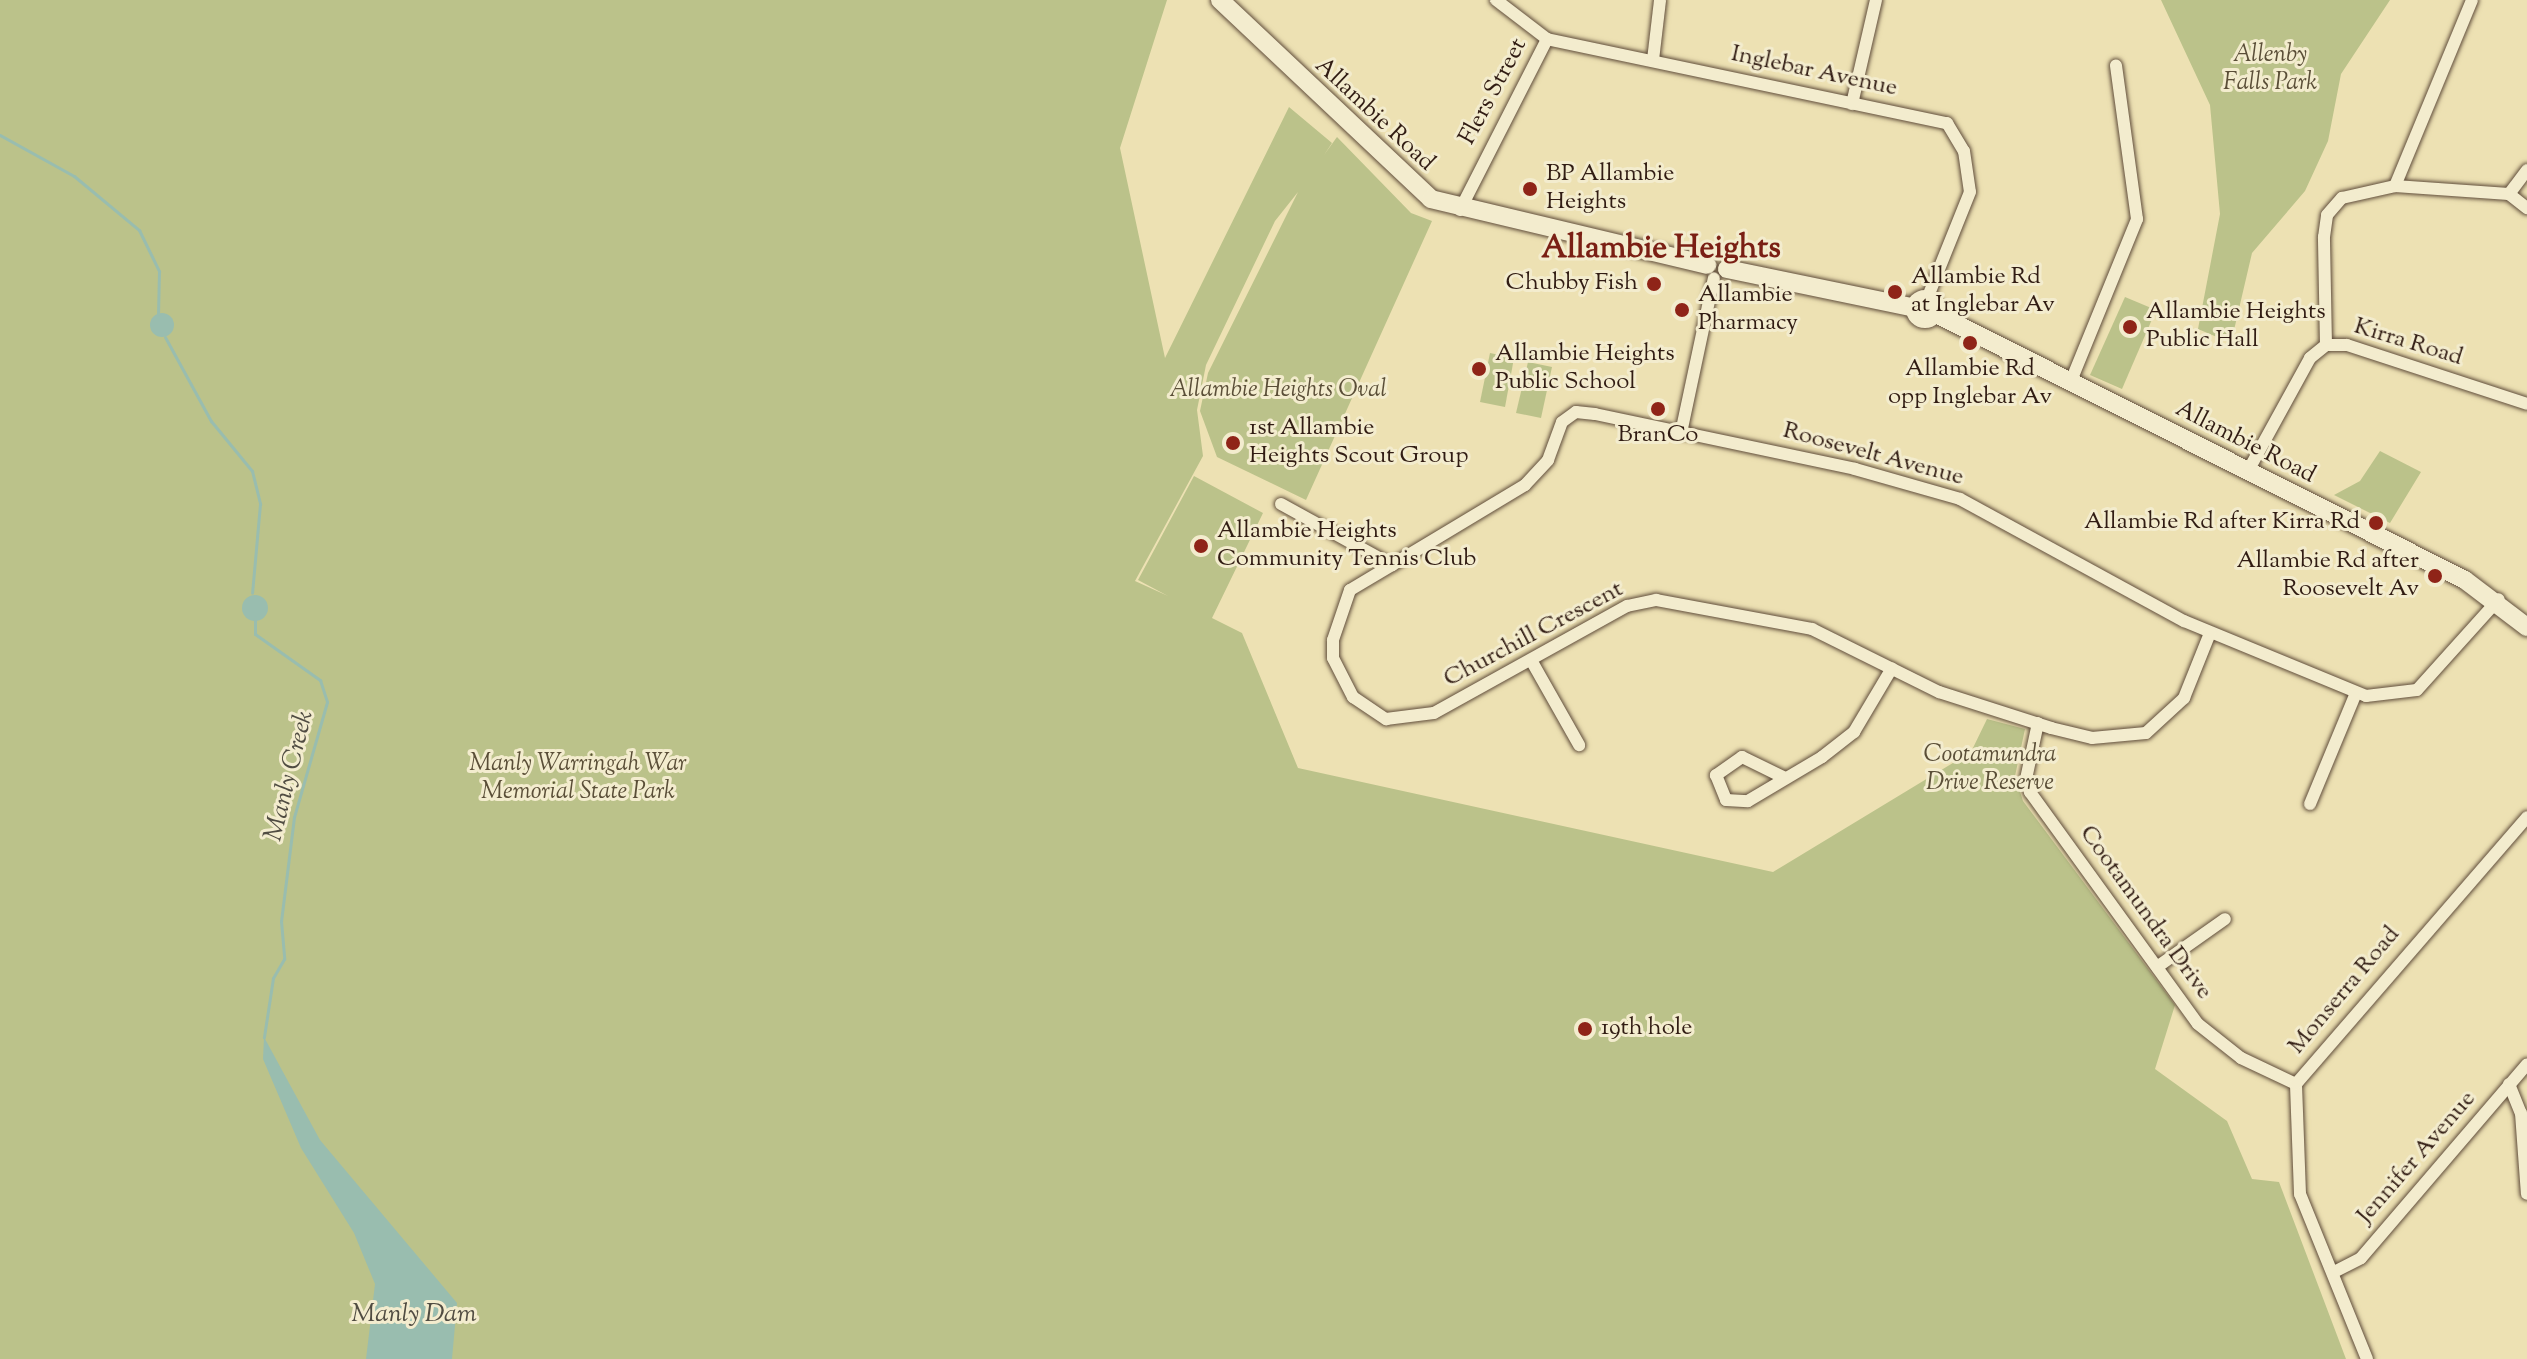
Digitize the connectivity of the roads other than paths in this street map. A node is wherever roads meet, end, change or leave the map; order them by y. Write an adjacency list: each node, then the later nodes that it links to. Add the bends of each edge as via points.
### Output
1 (1220, 0): 14 (main road, Allambie Road, via 1412,186)
2 (1496, 0): 6 (street, Inglebar Avenue)
3 (1660, 0): 7 (street)
4 (1876, 0): 9 (street)
5 (2472, 0): 11 (street)
6 (1547, 39): 7 (street, Inglebar Avenue); 14 (street, Flers Street)
7 (1653, 60): 9 (street, Inglebar Avenue)
8 (2116, 65): 18 (street, via 2137,219)
9 (1852, 104): 16 (street, Inglebar Avenue, via 1957,130 1970,192)
10 (2527, 170): 12 (street)
11 (2395, 186): 12 (street); 17 (street, via 2362,189 2327,215 2321,269)
12 (2509, 194): 13 (street)
13 (2527, 208)
14 (1460, 210): 15 (main road, Allambie Road)
15 (1716, 271): 16 (main road, Allambie Road); 20 (street)
16 (1925, 306): 18 (main road, Allambie Road)
17 (2326, 345): 19 (street, Kirra Road, via 2347,345); 21 (street, Kirra Road, via 2310,358)
18 (2071, 381): 21 (main road, Allambie Road)
19 (2527, 404)
20 (1681, 433): 23 (street, Roosevelt Avenue, via 1576,412 1562,422 1548,460 1525,485); 26 (street, Roosevelt Avenue, via 1960,499)
21 (2248, 471): 24 (main road, Allambie Road)
22 (1281, 504): 23 (street)
23 (1392, 565): 27 (street, Churchill Crescent, via 1350,590 1336,617 1333,658 1353,697 1372,712 1410,720 1434,713)
24 (2499, 599): 25 (main road, Allambie Road); 29 (street, Roosevelt Avenue, via 2417,690 2392,697)
25 (2527, 627)
26 (2210, 633): 29 (street, Roosevelt Avenue); 30 (street, Churchill Crescent, via 2184,698 2146,733 2092,738)
27 (1531, 660): 28 (street, Churchill Crescent, via 1627,606 1656,600 1812,629); 31 (street)
28 (1892, 668): 30 (street, Churchill Crescent, via 1939,692); 32 (street, via 1854,732)
29 (2356, 693): 33 (street)
30 (2038, 723): 36 (street, Cootamundra Drive, via 2030,792)
31 (1579, 745)
32 (1785, 778): 32 (street, via 1738,802 1726,800 1716,775 1742,757)
33 (2310, 804)
34 (2527, 817): 38 (street, Monserra Road)
35 (2225, 919): 36 (street)
36 (2157, 967): 38 (street, Cootamundra Drive, via 2213,1040)
37 (2527, 1064): 39 (street, Jennifer Avenue)
38 (2296, 1084): 41 (street, Monserra Road, via 2300,1194)
39 (2509, 1084): 40 (street, via 2521,1113); 41 (street, Jennifer Avenue, via 2361,1258)
40 (2527, 1194)
41 (2334, 1272): 42 (street, Monserra Road)
42 (2367, 1359)

